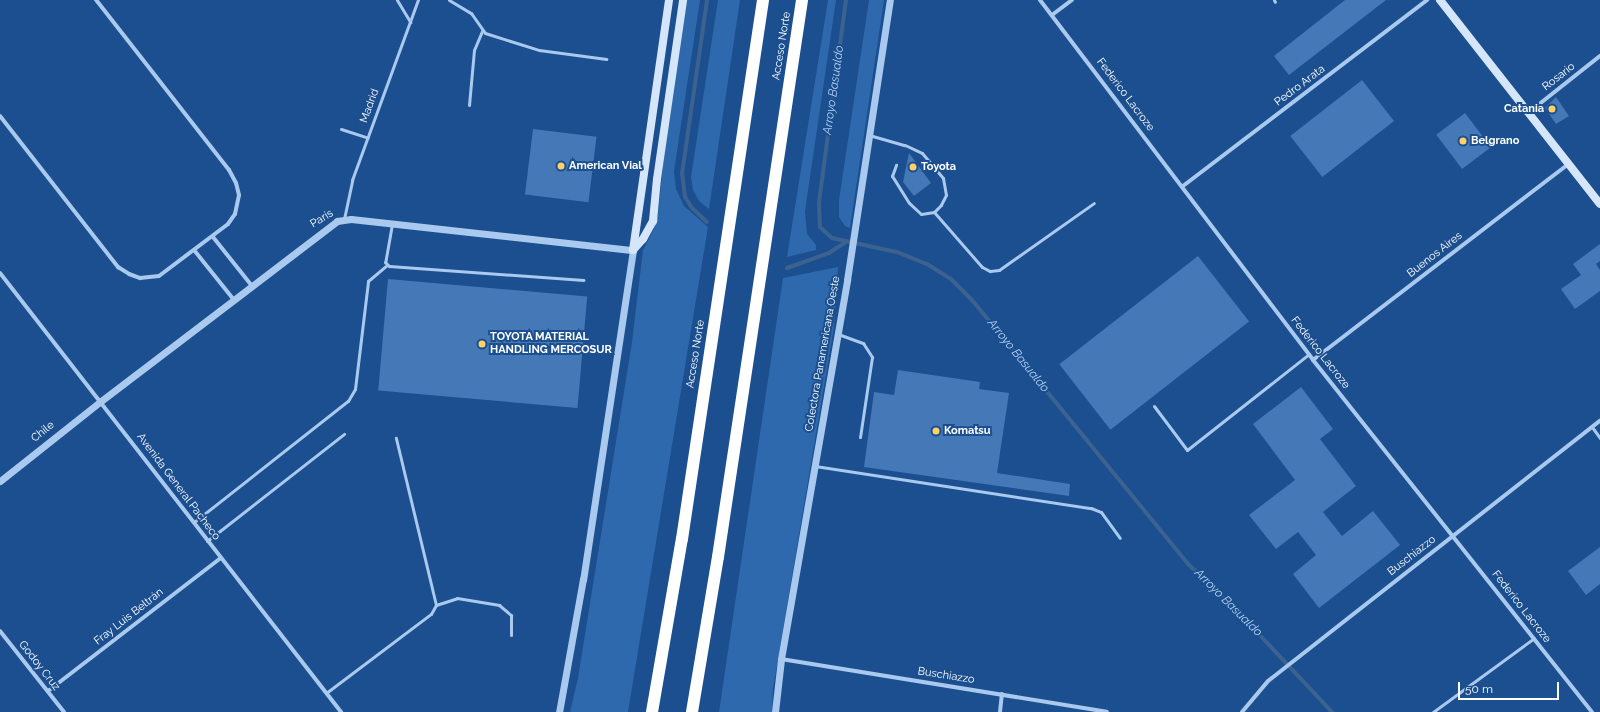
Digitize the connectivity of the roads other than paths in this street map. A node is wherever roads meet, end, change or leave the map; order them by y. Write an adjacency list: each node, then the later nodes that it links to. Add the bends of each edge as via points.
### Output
1 (96, 0): 33 (street, via 236,183 239,195 235,214)
2 (397, 0): 15 (lane)
3 (418, 0): 15 (lane, Madrid)
4 (449, 0): 16 (lane, via 471,13)
5 (669, 0): 35 (main road)
6 (683, 0): 35 (main road, via 656,180 653,221)
7 (763, 0): 70 (highway, Acceso Norte, via 682,539)
8 (802, 0): 71 (highway, Acceso Norte, via 718,557)
9 (890, 0): 23 (street, Colectora Panamericana Oeste)
10 (1040, 0): 14 (street, Federico Lacroze)
11 (1072, 0): 14 (street)
12 (1427, 0): 27 (street, Pedro Arata)
13 (1440, 0): 20 (main road)
14 (1052, 15): 27 (street, Federico Lacroze)
15 (410, 22): 24 (lane, Madrid)
16 (482, 31): 18 (lane, via 539,50); 19 (lane, via 474,50)
17 (1600, 56): 20 (street, Rosario)
18 (606, 59)
19 (469, 105)
20 (1528, 112): 26 (main road)
21 (0, 116): 34 (street, via 118,267 140,278 160,276)
22 (340, 129): 24 (lane)
23 (869, 135): 30 (lane, via 905,145 922,153 943,178 946,195 941,206); 41 (street, Colectora Panamericana Oeste)
24 (368, 138): 31 (lane, Madrid, via 346,197)
25 (896, 164): 30 (lane, via 892,176 909,203 922,214)
26 (1568, 164): 29 (main road); 43 (street, Buenos Aires)
27 (1183, 186): 42 (street, Federico Lacroze)
28 (1094, 203): 30 (lane, via 999,270 990,271 982,267)
29 (1600, 204)
30 (934, 212)
31 (344, 219): 32 (street, París); 39 (street, París, via 329,226)
32 (392, 224): 35 (street, París); 36 (lane)
33 (213, 237): 34 (street); 39 (street)
34 (194, 250): 40 (street)
35 (633, 250): 69 (street, via 583,579)
36 (387, 265): 38 (lane); 54 (lane, via 368,281 354,389 348,402)
37 (0, 274): 44 (street, Avenida General Pacheco)
38 (582, 280)
39 (252, 286): 40 (street, París)
40 (234, 300): 44 (street, París)
41 (838, 334): 49 (lane, via 863,343 872,357); 52 (street, Colectora Panamericana Oeste)
42 (1309, 354): 43 (street, Federico Lacroze); 45 (lane, via 1187,450)
43 (1313, 360): 55 (street, Federico Lacroze)
44 (101, 401): 53 (street, Chile); 54 (street, Avenida General Pacheco)
45 (1154, 406)
46 (1600, 421): 47 (street, Buschiazzo)
47 (1592, 427): 51 (lane); 55 (street, Buschiazzo)
48 (344, 434): 57 (lane)
49 (860, 437)
50 (396, 438): 59 (lane)
51 (1600, 438)
52 (815, 466): 56 (lane, via 1091,508 1101,512); 63 (street, Colectora Panamericana Oeste)
53 (0, 481)
54 (194, 522): 57 (street, Avenida General Pacheco)
55 (1453, 534): 62 (street, Federico Lacroze); 75 (street, Buschiazzo, via 1268,681)
56 (1120, 538)
57 (207, 540): 58 (street, Avenida General Pacheco)
58 (221, 558): 64 (street, Fray Luis Beltrán); 65 (street, Avenida General Pacheco)
59 (436, 605): 61 (lane, via 457,598 499,605 511,614); 65 (lane, via 432,614)
60 (0, 631): 64 (street, Godoy Cruz)
61 (511, 634)
62 (1534, 638): 76 (lane); 77 (street, Federico Lacroze)
63 (781, 659): 66 (street, Buschiazzo); 72 (street, Colectora Panamericana Oeste)
64 (48, 691): 68 (street, Godoy Cruz)
65 (326, 693): 67 (street, Avenida General Pacheco)
66 (1002, 694): 73 (street); 74 (street, Buschiazzo)
67 (338, 711)
68 (64, 712)
69 (559, 712)
70 (652, 712)
71 (692, 712)
72 (775, 712)
73 (1000, 712)
74 (1107, 712)
75 (1242, 712)
76 (1434, 712)
77 (1592, 712)

